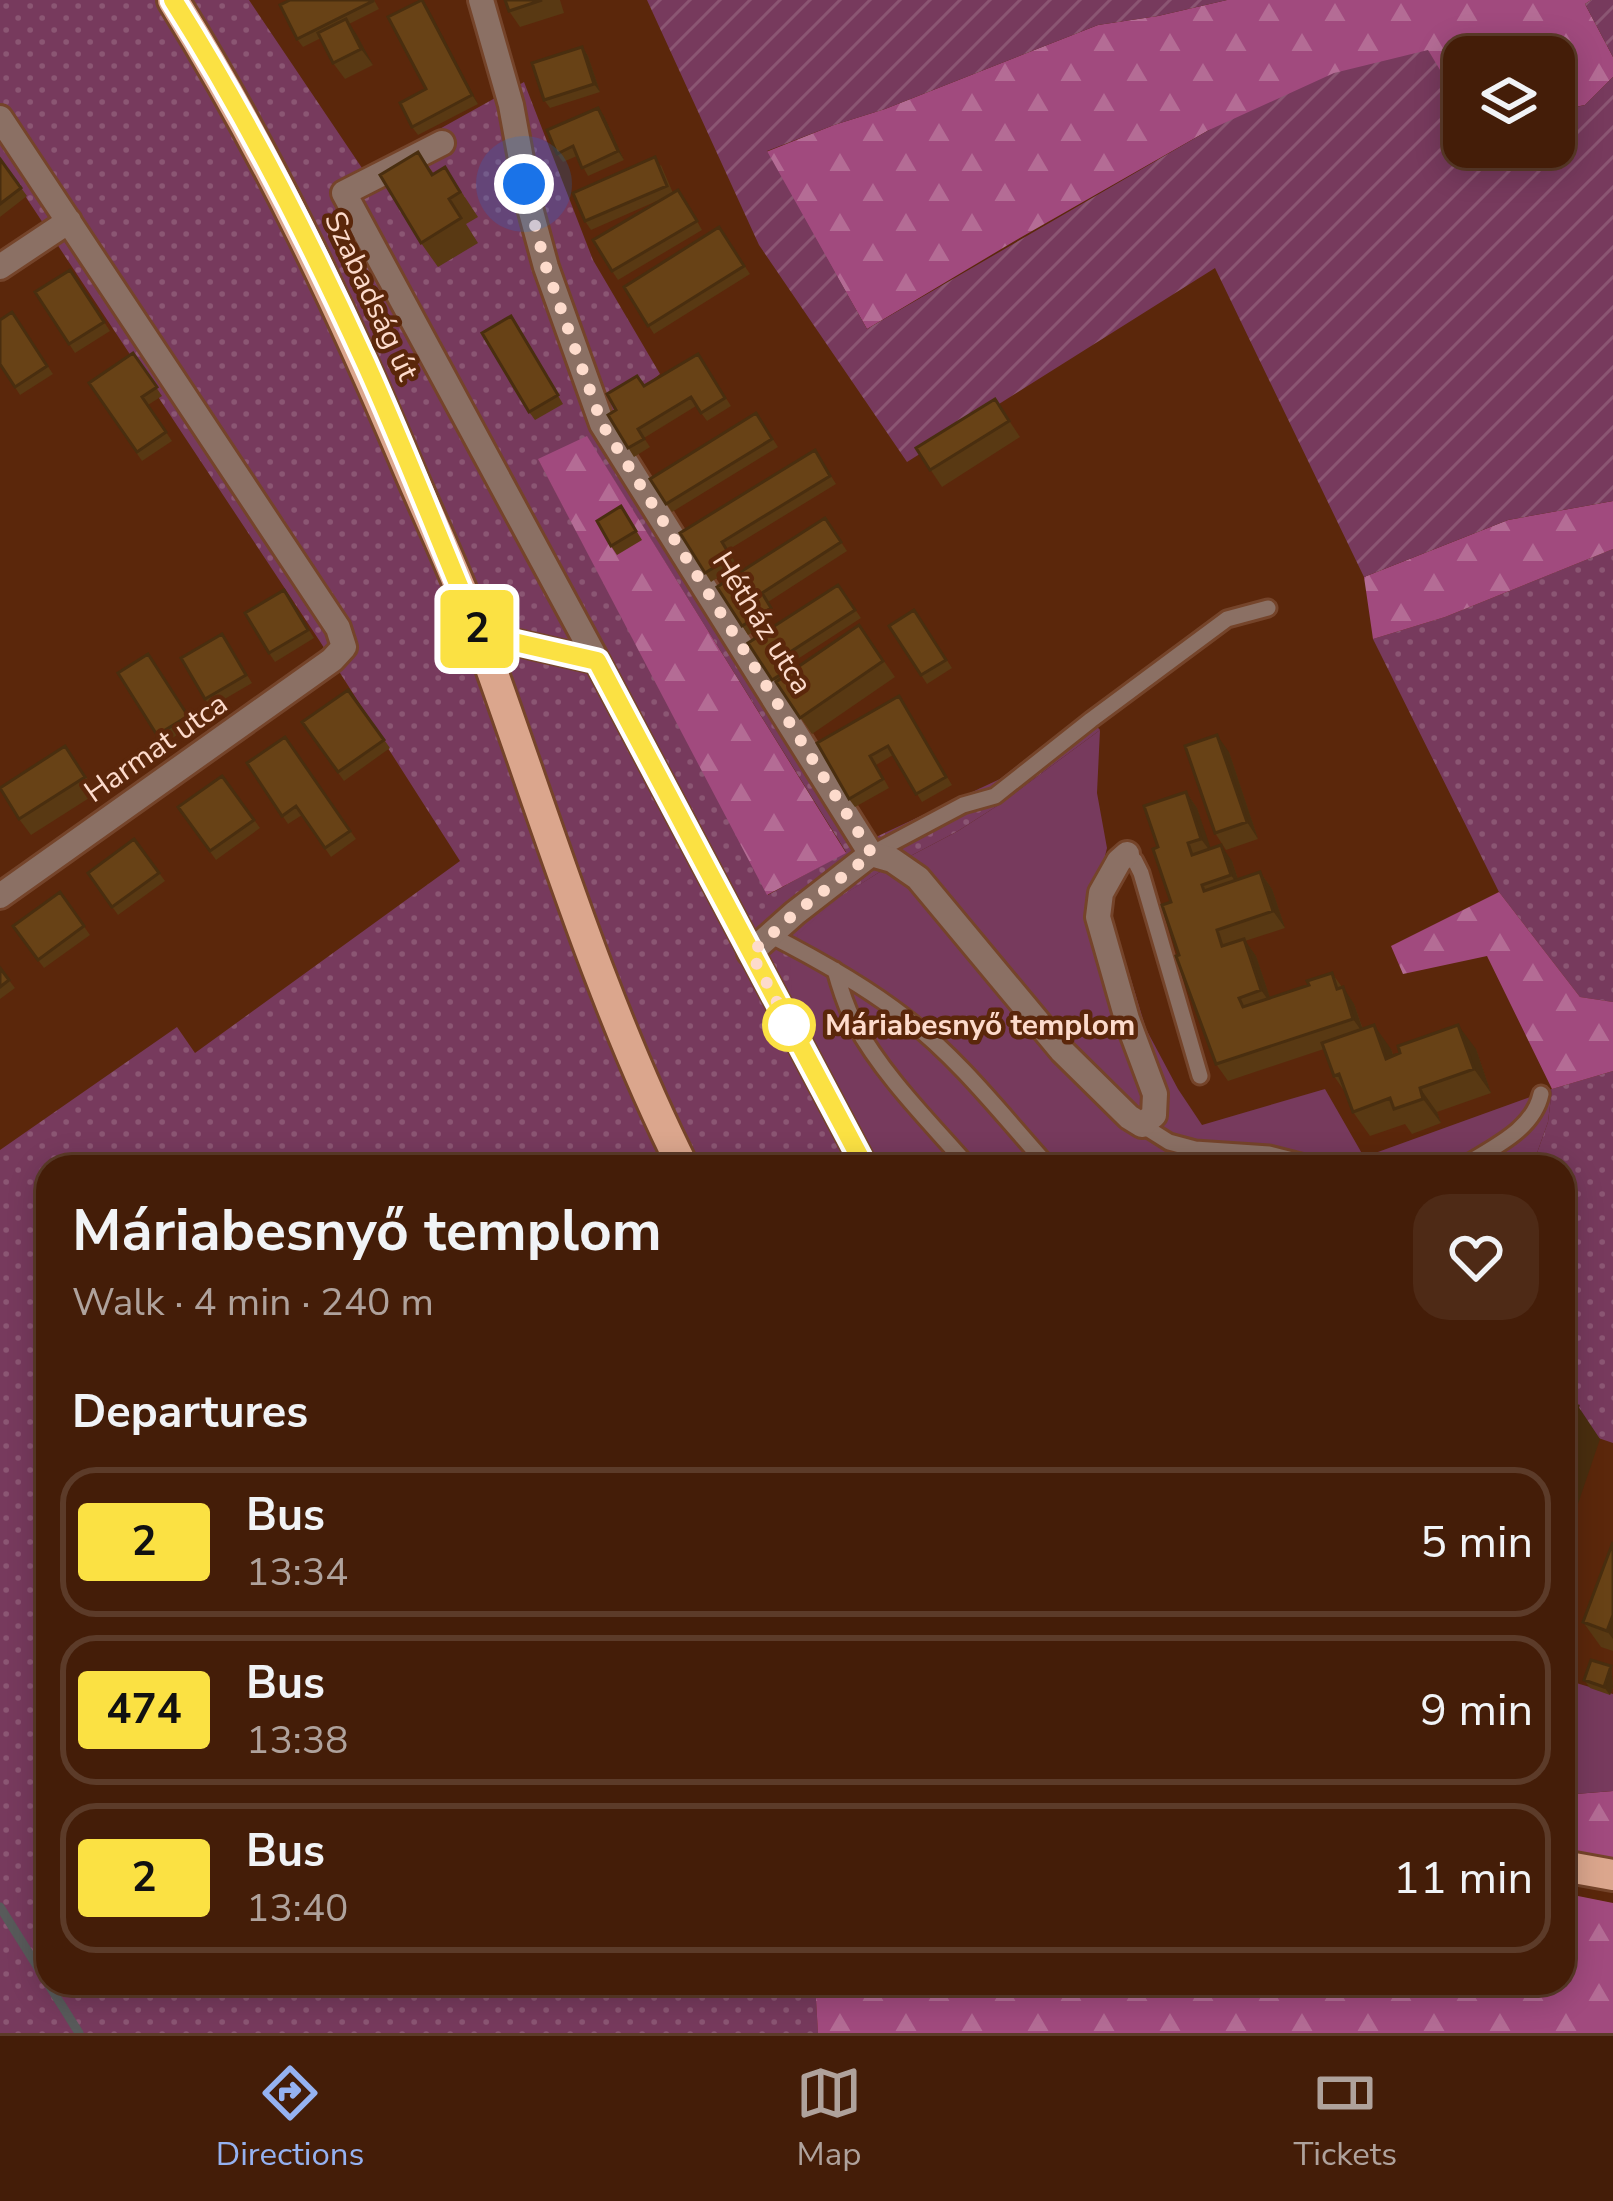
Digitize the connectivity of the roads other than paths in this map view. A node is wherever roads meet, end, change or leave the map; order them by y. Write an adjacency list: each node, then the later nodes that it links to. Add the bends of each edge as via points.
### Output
1 (173, 0): 8 (main road, Szabadság út, via 337,302)
2 (481, 0): 10 (street, Hétház utca, via 546,267 602,424)
3 (0, 118): 5 (street)
4 (442, 142): 9 (street, Szabadság út, via 344,193)
5 (68, 221): 6 (street); 12 (street, Harmat utca, via 344,646)
6 (0, 267)
7 (1268, 608): 10 (lane, via 1227,620 995,796)
8 (479, 634): 9 (street); 19 (main road, Szabadság út, via 603,983)
9 (597, 661): 14 (street, Szabadság út)
10 (872, 854): 13 (street); 18 (street, via 918,878 1062,1051)
11 (1127, 854): 16 (lane, via 1142,873); 18 (street, via 1098,907 1156,1094 1154,1115)
12 (0, 896)
13 (770, 935): 14 (street); 15 (lane)
14 (751, 953): 20 (street, Szabadság út)
15 (835, 970): 21 (lane, via 868,1046); 22 (lane, via 923,1032)
16 (1199, 1076)
17 (1541, 1094): 24 (lane, via 1524,1125)
18 (1142, 1126): 23 (lane, via 1195,1149)
19 (678, 1155)
20 (860, 1155)
21 (959, 1155)
22 (1038, 1155)
23 (1273, 1155)
24 (1480, 1155)
25 (1575, 1868): 26 (main road)
26 (1613, 1875)

